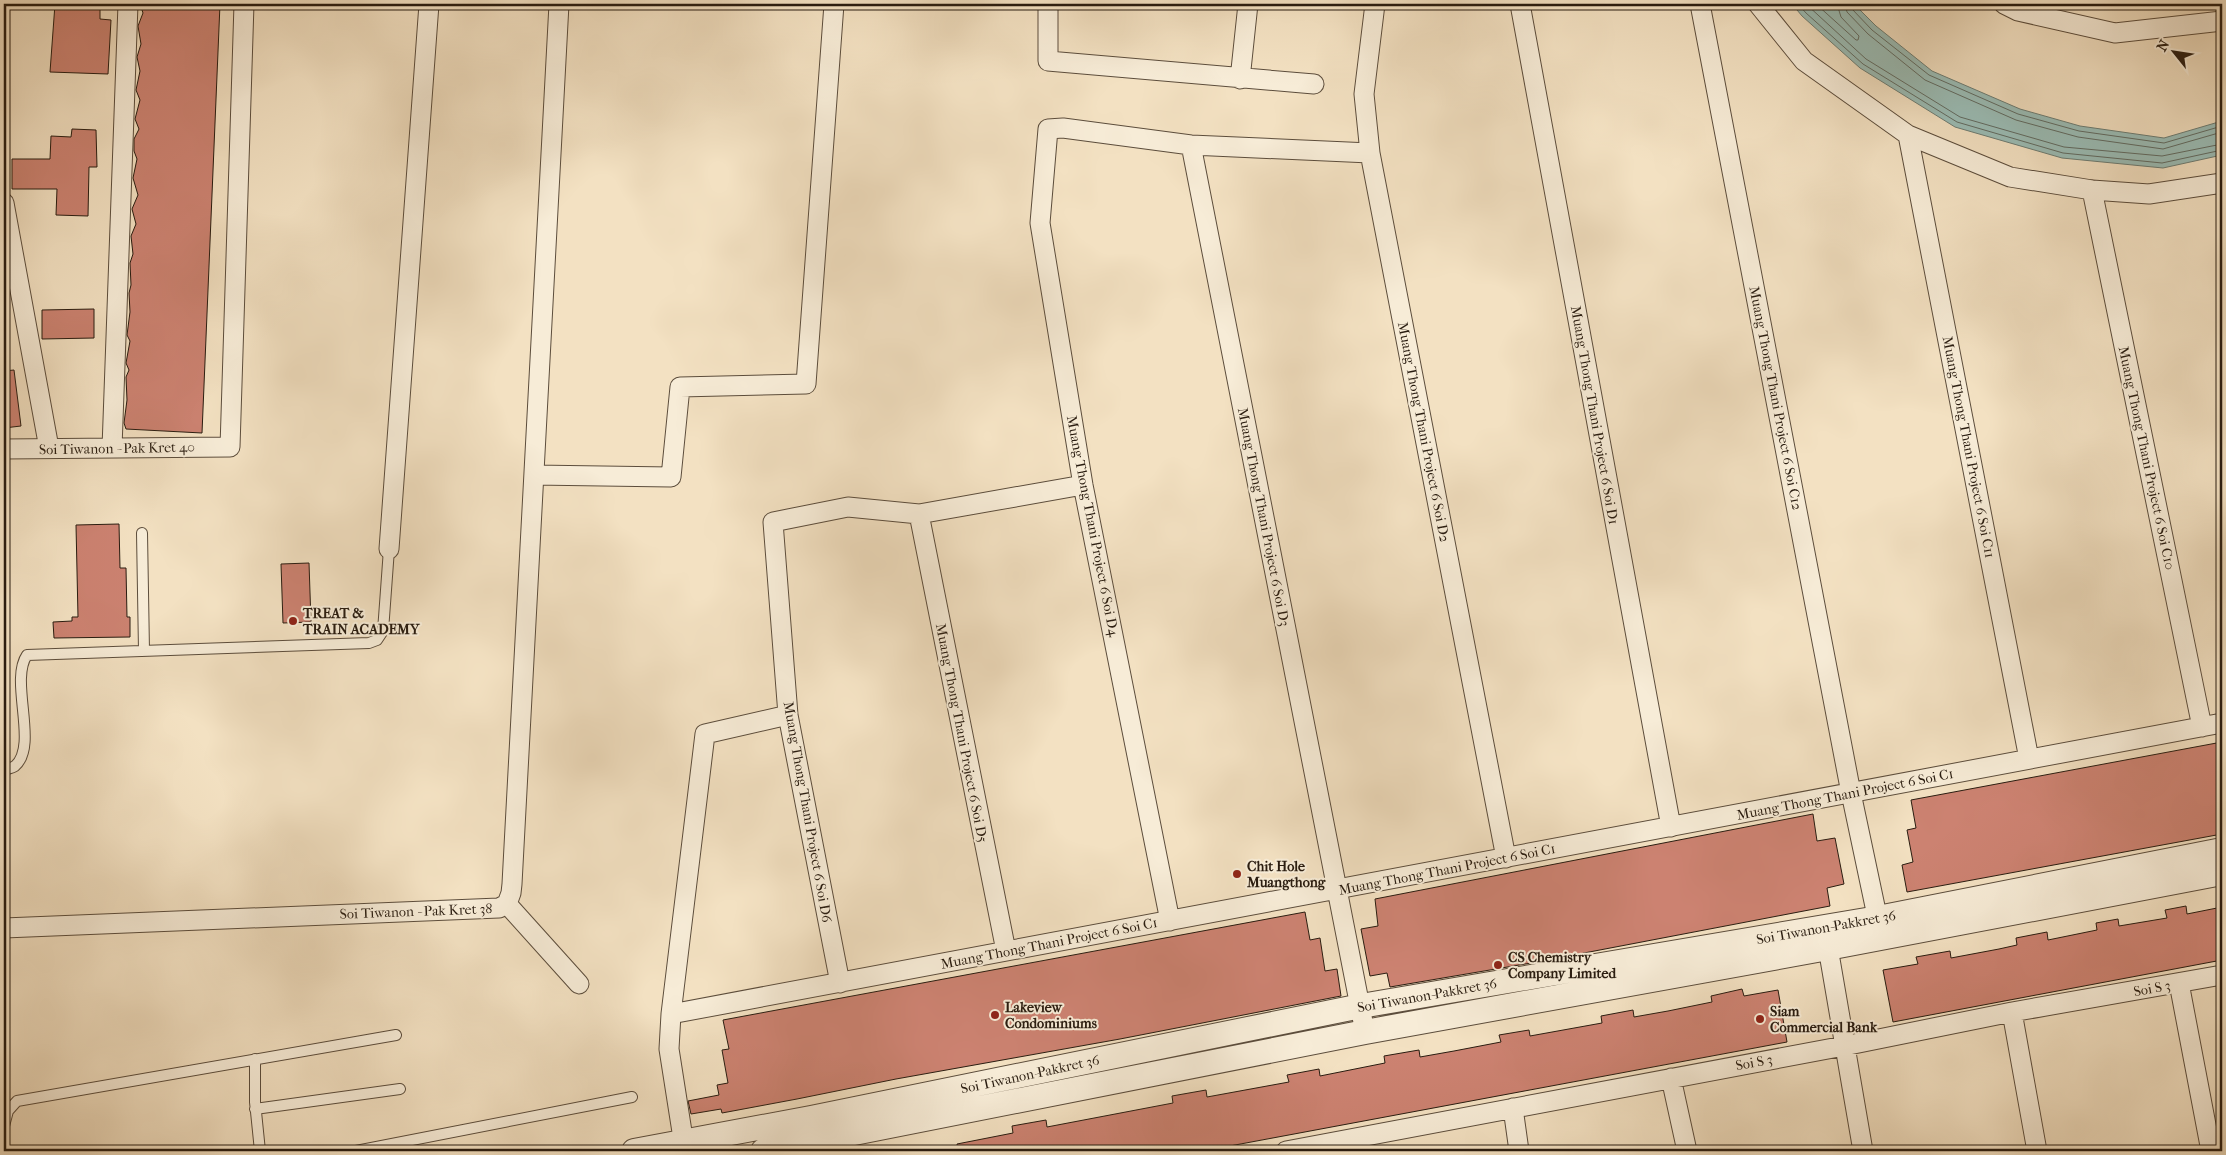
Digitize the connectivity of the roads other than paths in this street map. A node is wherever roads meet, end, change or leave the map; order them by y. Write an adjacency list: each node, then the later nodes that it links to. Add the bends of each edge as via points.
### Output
1 (128, 4): 23 (street)
2 (244, 4): 23 (street, Soi Tiwanon - Pak Kret 40, via 230,447)
3 (429, 4): 29 (street)
4 (559, 4): 25 (street, Soi Tiwanon - Pak Kret 38)
5 (834, 4): 25 (street, via 806,384 680,387 671,476)
6 (1048, 4): 14 (street, via 1048,61)
7 (1248, 4): 14 (street)
8 (1375, 4): 18 (street, Muang Thong Thani Project 6 Soi D2, via 1364,94)
9 (1520, 4): 37 (street, Muang Thong Thani Project 6 Soi D1)
10 (1700, 4): 36 (street, Muang Thong Thani Project 6 Soi C12)
11 (1758, 4): 16 (street, via 1804,61)
12 (2004, 4): 13 (street, via 2018,11 2115,33)
13 (2222, 20)
14 (1240, 79): 15 (street)
15 (1314, 84)
16 (1908, 135): 20 (street, via 2010,177); 34 (street, Muang Thong Thani Project 6 Soi C11)
17 (1191, 144): 18 (street); 26 (street, Muang Thong Thani Project 6 Soi D4, via 1063,128 1048,129 1040,223); 41 (street, Muang Thong Thani Project 6 Soi D3)
18 (1370, 153): 39 (street, Muang Thong Thani Project 6 Soi D2)
19 (2222, 183): 20 (street, via 2149,194)
20 (2092, 190): 33 (street, Muang Thong Thani Project 6 Soi C10)
21 (4, 204): 22 (street)
22 (49, 448): 23 (street, Soi Tiwanon - Pak Kret 40); 24 (street, Soi Tiwanon - Pak Kret 40)
23 (112, 448)
24 (4, 449)
25 (534, 475): 42 (street, Soi Tiwanon - Pak Kret 38, via 512,884)
26 (1083, 485): 27 (street); 43 (street, Muang Thong Thani Project 6 Soi D4)
27 (920, 514): 31 (street, Muang Thong Thani Project 6 Soi D6, via 848,507 773,522); 47 (street, Muang Thong Thani Project 6 Soi D5)
28 (142, 533): 30 (lane)
29 (389, 549): 30 (lane, via 384,624 377,640 369,643)
30 (144, 651): 35 (lane, via 27,655 20,670 24,709 23,753 15,766)
31 (788, 714): 49 (street, Muang Thong Thani Project 6 Soi D6); 54 (street, via 705,734)
32 (2222, 723): 33 (street, Muang Thong Thani Project 6 Soi C1)
33 (2202, 727): 34 (street, Muang Thong Thani Project 6 Soi C1)
34 (2029, 759): 36 (street, Muang Thong Thani Project 6 Soi C1)
35 (4, 770)
36 (1851, 793): 37 (street, Muang Thong Thani Project 6 Soi C1); 45 (street, Muang Thong Thani Project 6 Soi C12)
37 (1671, 827): 39 (street, Muang Thong Thani Project 6 Soi C1)
38 (2222, 850): 45 (street, Soi Tiwanon-Pakkret 36)
39 (1506, 858): 41 (street, Muang Thong Thani Project 6 Soi C1)
40 (2222, 872): 45 (street, Soi Tiwanon-Pakkret 36)
41 (1338, 889): 43 (street, Muang Thong Thani Project 6 Soi C1); 52 (street, Muang Thong Thani Project 6 Soi D3)
42 (506, 904): 44 (street, Soi Tiwanon - Pak Kret 38, via 499,908); 51 (street)
43 (1170, 921): 47 (street, Muang Thong Thani Project 6 Soi C1)
44 (4, 928)
45 (1880, 928): 46 (street, Soi Tiwanon-Pakkret 36)
46 (1827, 937): 52 (street, Soi Tiwanon-Pakkret 36); 55 (street, Soi Tiwanon-Pakkret 36); 57 (street)
47 (1006, 952): 49 (street, Muang Thong Thani Project 6 Soi C1)
48 (2222, 975): 50 (street, Soi S 3)
49 (840, 982): 54 (street, Muang Thong Thani Project 6 Soi C1)
50 (2179, 983): 53 (street, Soi S 3); 78 (street)
51 (579, 984)
52 (1360, 1006): 55 (street, Muang Thong Thani Project 6 Soi D3); 64 (street, Soi Tiwanon-Pakkret 36)
53 (2012, 1012): 57 (street, Soi S 3); 77 (street)
54 (671, 1014): 66 (street, via 669,1049)
55 (1365, 1032): 67 (street, Soi Tiwanon-Pakkret 36)
56 (396, 1036): 58 (lane)
57 (1844, 1046): 59 (street, Soi S 3); 76 (street)
58 (255, 1060): 63 (lane); 65 (lane, via 17,1101 8,1111)
59 (1671, 1078): 62 (street, Soi S 3); 75 (street)
60 (400, 1089): 63 (lane)
61 (632, 1097): 70 (lane)
62 (1513, 1108): 68 (street, Soi S 3); 74 (street)
63 (255, 1110): 69 (lane)
64 (811, 1118): 66 (street, Soi Tiwanon-Pakkret 36); 67 (street)
65 (4, 1126)
66 (685, 1146): 71 (street, Soi Tiwanon-Pakkret 36)
67 (815, 1146): 72 (street, Soi Tiwanon-Pakkret 36)
68 (1340, 1146): 73 (street, Soi S 3)
69 (260, 1151)
70 (356, 1151)
71 (634, 1151)
72 (763, 1151)
73 (1286, 1151)
74 (1519, 1151)
75 (1687, 1151)
76 (1863, 1151)
77 (2038, 1151)
78 (2211, 1151)

